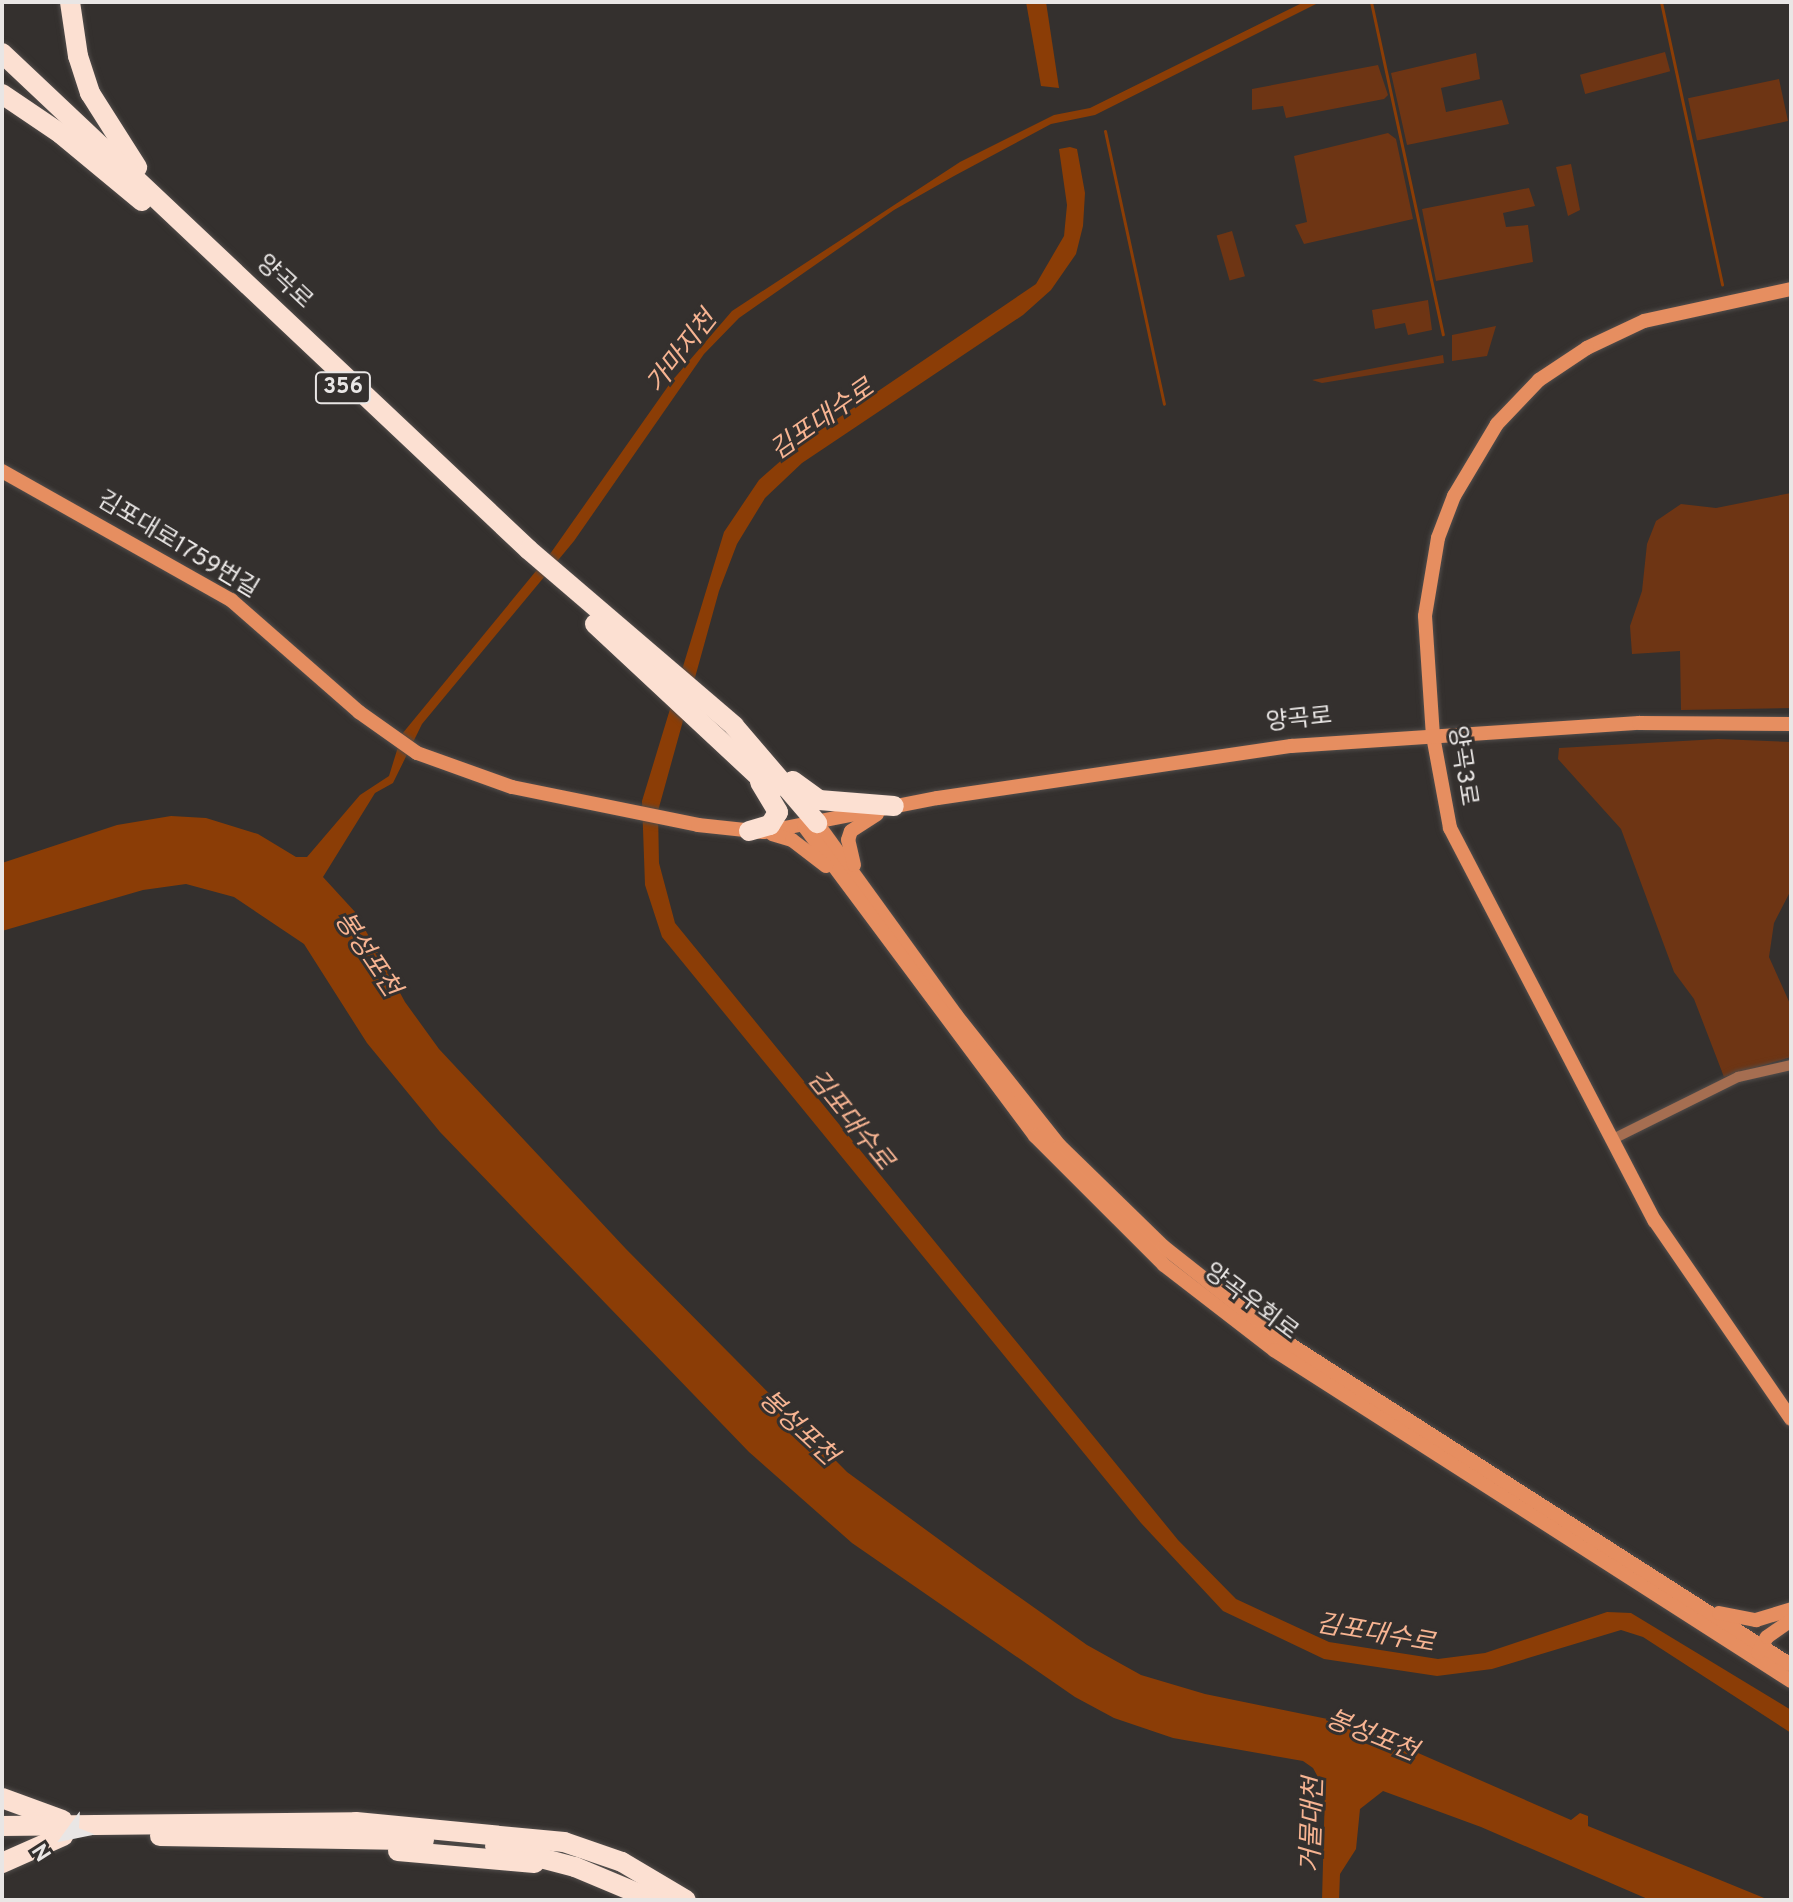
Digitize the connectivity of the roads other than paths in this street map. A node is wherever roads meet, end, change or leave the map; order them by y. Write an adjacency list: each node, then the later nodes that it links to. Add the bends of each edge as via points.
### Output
1 (70, 2): 5 (highway, via 78,56 96,105)
2 (2, 53): 5 (highway, 양곡로 / 356)
3 (2, 67): 5 (highway, 양곡로 / 356)
4 (2, 94): 5 (highway)
5 (167, 215): 8 (highway, 양곡로 / 356, via 526,554)
6 (1791, 289): 11 (street, 양곡3로, via 1673,312 1621,331 1552,370 1497,424 1454,496 1431,570 1425,616)
7 (2, 471): 15 (street, 김포대로1759번길, via 231,600 390,737 417,753 512,787 636,814)
8 (709, 714): 10 (highway, 356); 12 (highway, 356)
9 (1791, 724): 11 (street, 양곡로, via 1639,723)
10 (734, 726): 13 (highway, via 819,800); 14 (highway, 356)
11 (1433, 736): 13 (street, 양곡로, via 1291,746); 19 (street, 양곡3로, via 1450,828)
12 (750, 765): 14 (highway, 356); 15 (highway, via 778,812 770,825)
13 (894, 806): 14 (street, 양곡로); 17 (street, via 865,820 848,840 849,853)
14 (811, 825): 15 (street); 16 (street, 양곡우회로); 17 (street, 양곡우회로)
15 (756, 831): 16 (street, via 792,840)
16 (843, 881): 24 (street, 양곡우회로, via 1035,1136 1164,1265 1274,1350)
17 (872, 897): 21 (street, 양곡우회로, via 1060,1146 1164,1247 1274,1334)
18 (1791, 1065): 19 (street, via 1738,1077)
19 (1613, 1139): 20 (street, 양곡3로, via 1664,1235)
20 (1791, 1419)
21 (1673, 1592): 22 (street, via 1743,1620 1767,1619); 24 (street, 양곡우회로)
22 (1791, 1609)
23 (1791, 1620): 24 (street)
24 (1759, 1652): 25 (street, 양곡우회로); 26 (street, 양곡우회로)
25 (1791, 1665)
26 (1791, 1681)
27 (2, 1798): 29 (highway)
28 (2, 1826): 29 (highway)
29 (70, 1830): 30 (highway); 31 (highway); 32 (highway)
30 (354, 1830): 33 (highway, via 483,1844 553,1861); 34 (highway, via 564,1842 622,1862)
31 (2, 1836)
32 (2, 1863)
33 (654, 1900)
34 (686, 1900)

